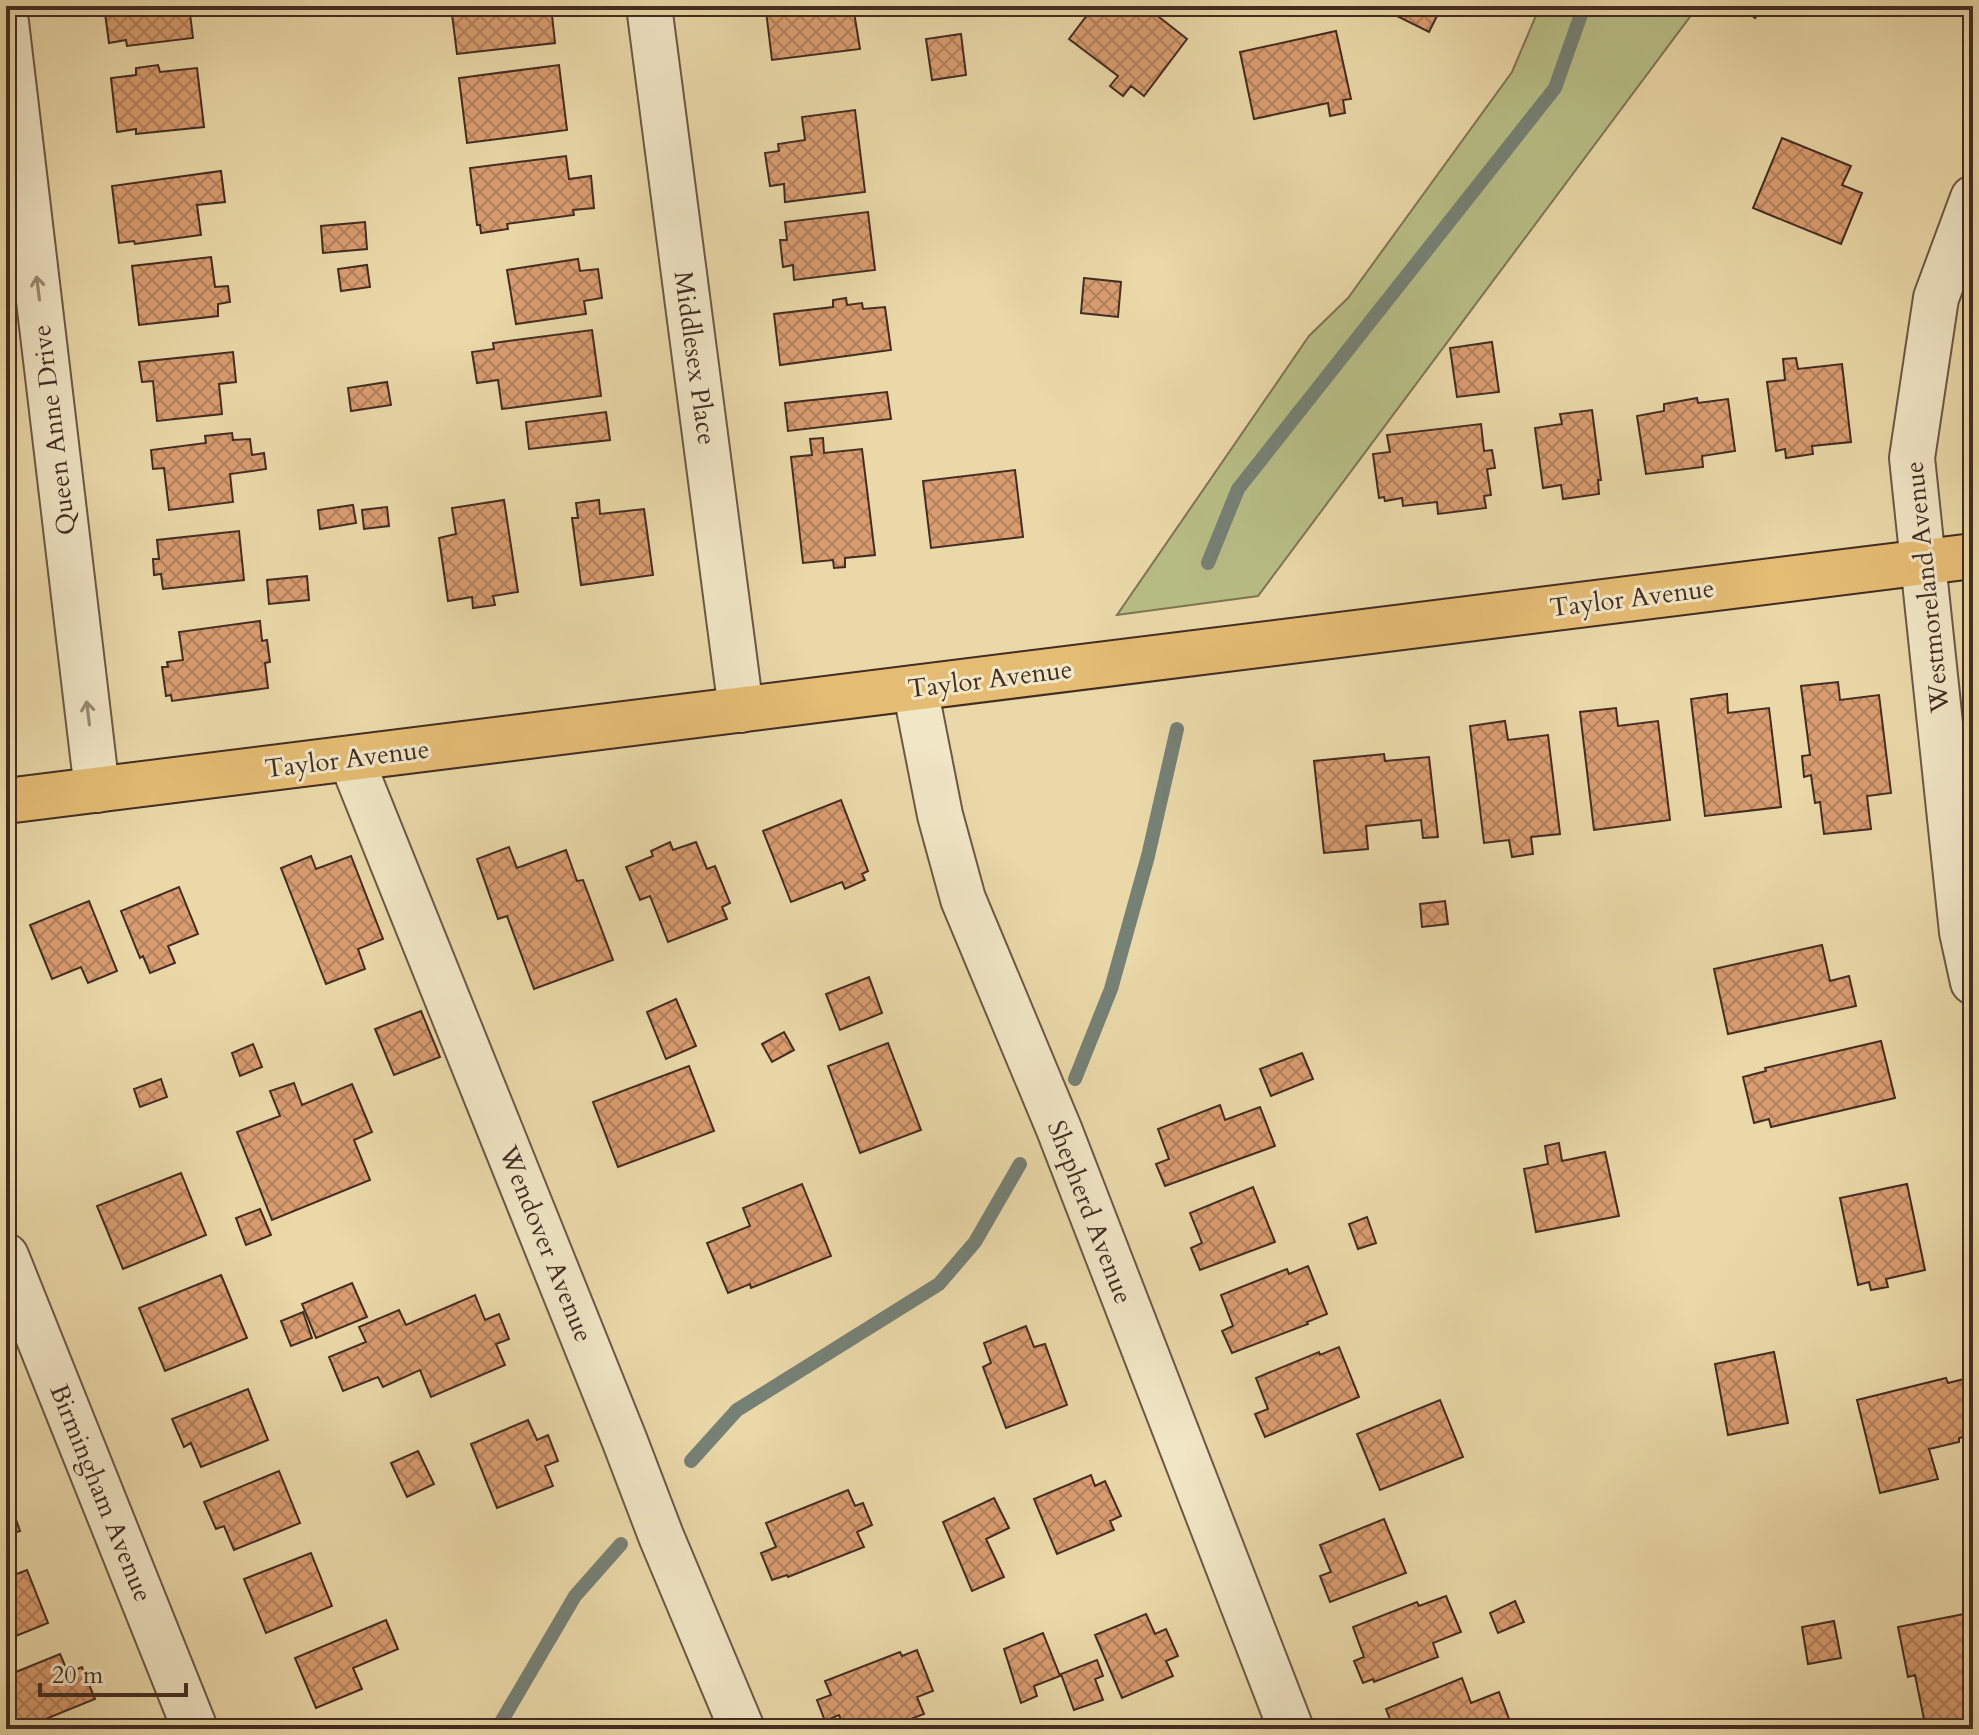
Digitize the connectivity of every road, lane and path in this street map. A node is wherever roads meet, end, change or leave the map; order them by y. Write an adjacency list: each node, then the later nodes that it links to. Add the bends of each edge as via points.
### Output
1 (649, 6): 8 (street, Middlesex Place)
2 (6, 22): 3 (street, Queen Anne Drive)
3 (14, 161): 10 (street, Queen Anne Drive, one-way to 3)
4 (1973, 198): 6 (street, Westmoreland Avenue, via 1936,298 1912,458)
5 (1973, 556): 6 (main road, Taylor Avenue)
6 (1924, 562): 7 (main road, Taylor Avenue); 12 (street, Westmoreland Avenue, via 1962,932)
7 (915, 688): 8 (main road, Taylor Avenue); 16 (street, Shepherd Avenue, via 963,899 1059,1129)
8 (741, 710): 9 (main road, Taylor Avenue)
9 (351, 759): 10 (main road, Taylor Avenue); 15 (street, Wendover Avenue)
10 (97, 790): 11 (main road, Taylor Avenue)
11 (6, 801)
12 (1973, 982)
13 (6, 1256): 14 (street, Birmingham Avenue)
14 (195, 1729)
15 (742, 1729)
16 (1291, 1729)

